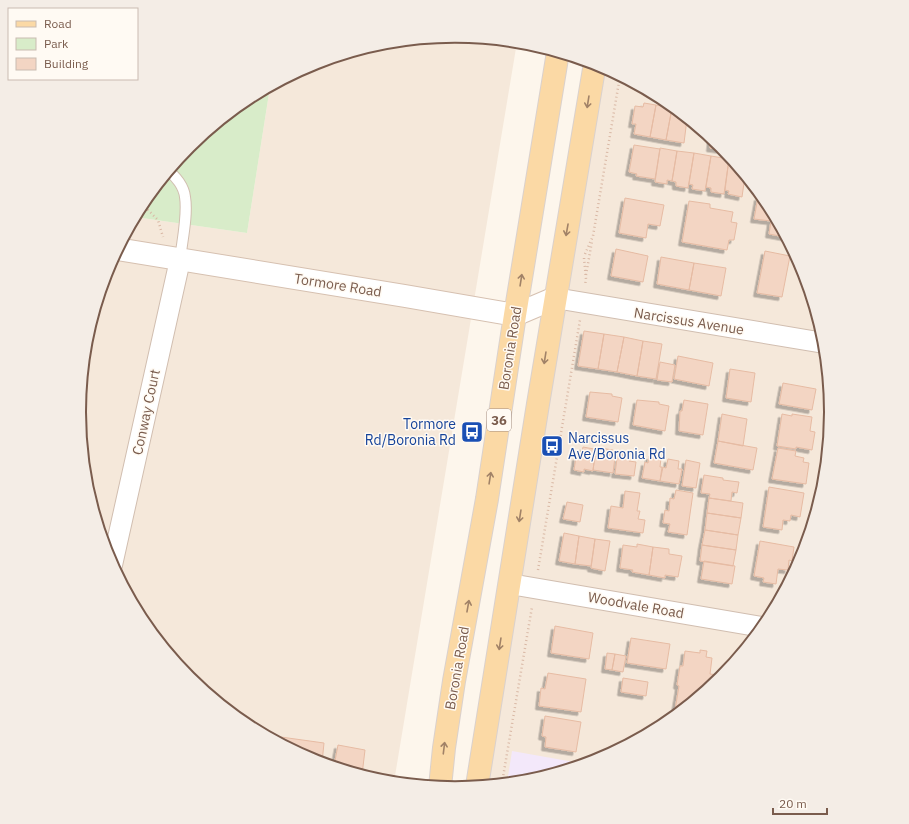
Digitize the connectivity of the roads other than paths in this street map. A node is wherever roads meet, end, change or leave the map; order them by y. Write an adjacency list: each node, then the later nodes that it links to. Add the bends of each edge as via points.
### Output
1 (557, 58): 7 (main road, Boronia Road / 36, one-way to 1)
2 (594, 70): 6 (main road, one-way to 6)
3 (172, 175): 5 (lane, via 181,186 185,196)
4 (123, 250): 5 (street, Tormore Road)
5 (180, 260): 7 (street, Tormore Road); 9 (street, Conway Court)
6 (555, 298): 7 (street); 8 (street, Narcissus Avenue); 10 (main road, one-way to 10)
7 (515, 315): 12 (main road, Boronia Road / 36, one-way to 7, via 454,680 487,499)
8 (816, 342)
9 (114, 554)
10 (510, 584): 11 (street, Woodvale Road); 13 (main road, one-way to 13)
11 (755, 626)
12 (441, 780)
13 (478, 780)

